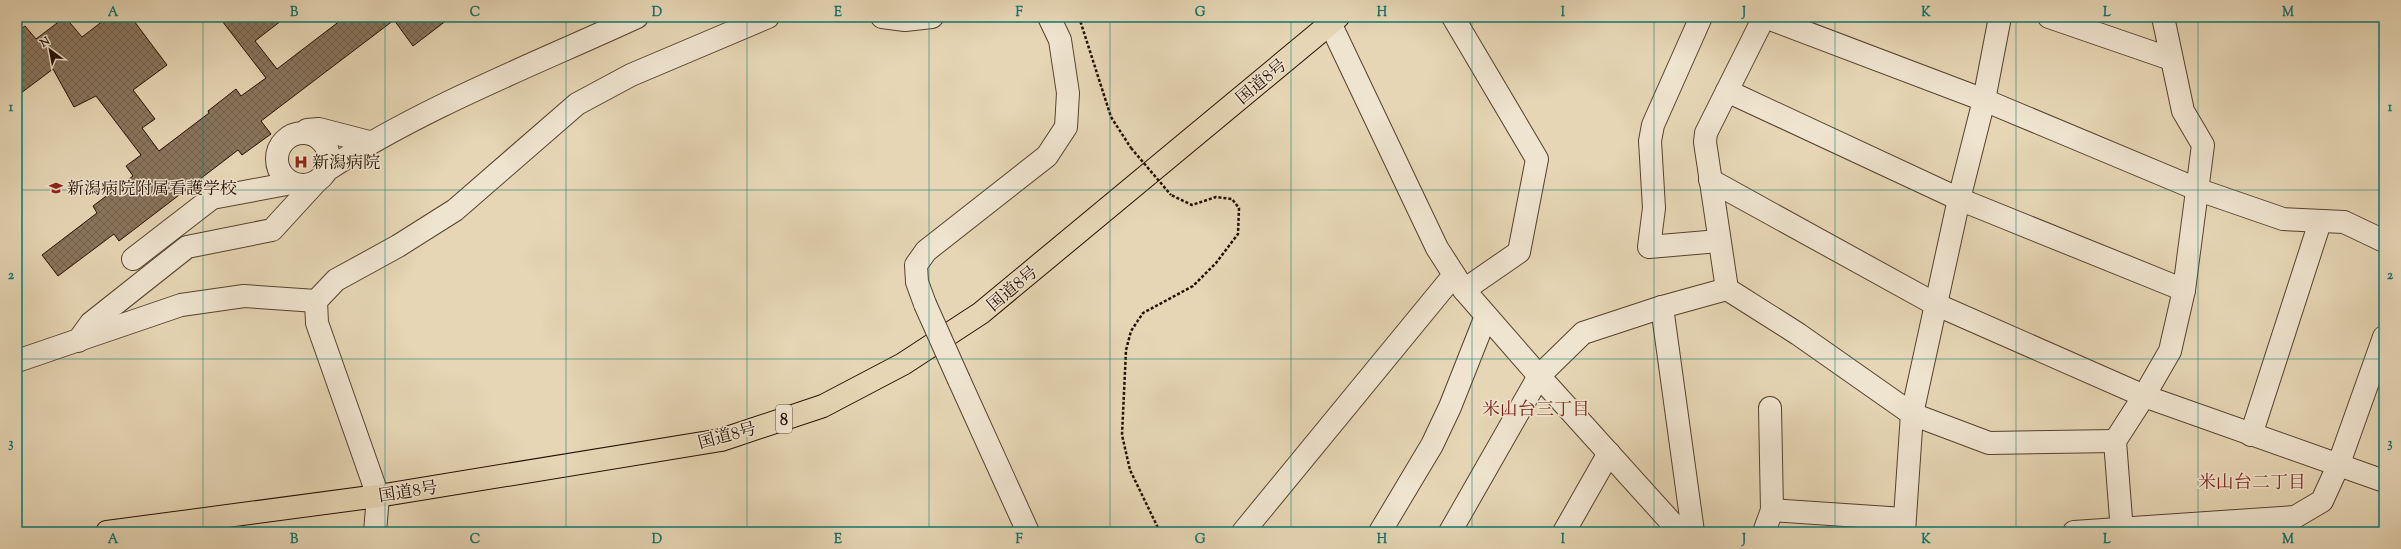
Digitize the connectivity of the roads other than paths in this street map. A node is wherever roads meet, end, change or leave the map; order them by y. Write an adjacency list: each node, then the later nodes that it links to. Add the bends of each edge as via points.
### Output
1 (637, 17): 17 (street)
2 (768, 17): 32 (street, via 631,75 577,104 455,210 398,246 336,280)
3 (882, 17): 4 (street, via 905,20)
4 (932, 17)
5 (1049, 17): 54 (street, bridge, via 1060,40 1066,78 1066,127 1047,156 926,251 916,265 917,282 925,304)
6 (1453, 17): 29 (street, via 1537,159 1519,252)
7 (1701, 17): 26 (street, via 1653,125 1650,141 1654,208 1649,247)
8 (1765, 17): 14 (street); 15 (street)
9 (2000, 17): 15 (street)
10 (2049, 17): 13 (street)
11 (2163, 17): 13 (street)
12 (1334, 20): 29 (street, via 1436,248); 48 (highway, 国道8号 / 8, via 981,313 903,364 823,406 721,440)
13 (2171, 59): 23 (street, via 2183,111 2203,145)
14 (1727, 91): 20 (street, via 1706,133); 24 (street)
15 (1984, 100): 23 (street); 24 (street)
16 (298, 134): 17 (street, via 309,129 320,129); 18 (street, via 290,137 280,149); 19 (street, via 306,134 321,140 328,154)
17 (370, 142): 19 (street)
18 (278, 165): 21 (street, via 283,175); 22 (street)
19 (321, 176): 21 (street, via 308,184); 37 (street, via 272,230 187,247 91,323)
20 (1710, 180): 26 (street); 33 (street)
21 (292, 183): 22 (street)
22 (269, 186): 28 (street, via 212,198)
23 (2199, 190): 25 (street, via 2283,220); 31 (street)
24 (1959, 199): 31 (street); 33 (street)
25 (2320, 222): 27 (street, via 2344,222); 43 (street)
26 (1719, 241): 30 (street)
27 (2384, 241)
28 (133, 259)
29 (1459, 282): 35 (street); 55 (street)
30 (1727, 289): 34 (street); 42 (street, via 1798,334)
31 (2184, 290): 40 (street, via 2170,351)
32 (316, 300): 37 (street, via 244,296 181,305); 48 (street, via 317,323)
33 (1935, 304): 40 (street); 42 (street)
34 (1662, 307): 39 (street, via 1582,333); 59 (street)
35 (1486, 316): 39 (street); 56 (street, via 1432,445)
36 (2384, 337): 46 (street)
37 (78, 341): 38 (street)
38 (17, 361)
39 (1539, 376): 45 (street); 57 (street)
40 (2144, 396): 43 (street); 44 (street)
41 (1770, 408): 49 (street)
42 (1912, 414): 44 (street, via 1989,443); 50 (street)
43 (2251, 435): 46 (street)
44 (2115, 441): 51 (street)
45 (1609, 453): 58 (street); 59 (street)
46 (2338, 466): 47 (street); 51 (street, via 2322,502 2295,516)
47 (2384, 481)
48 (378, 496): 52 (highway, 国道8号 / 8); 53 (street)
49 (1772, 510): 50 (street); 60 (street)
50 (1904, 525)
51 (2122, 530): 61 (street)
52 (107, 532)
53 (375, 532)
54 (1028, 532)
55 (1243, 532)
56 (1380, 532)
57 (1450, 532)
58 (1564, 532)
59 (1682, 532)
60 (1764, 532)
61 (2074, 532)

